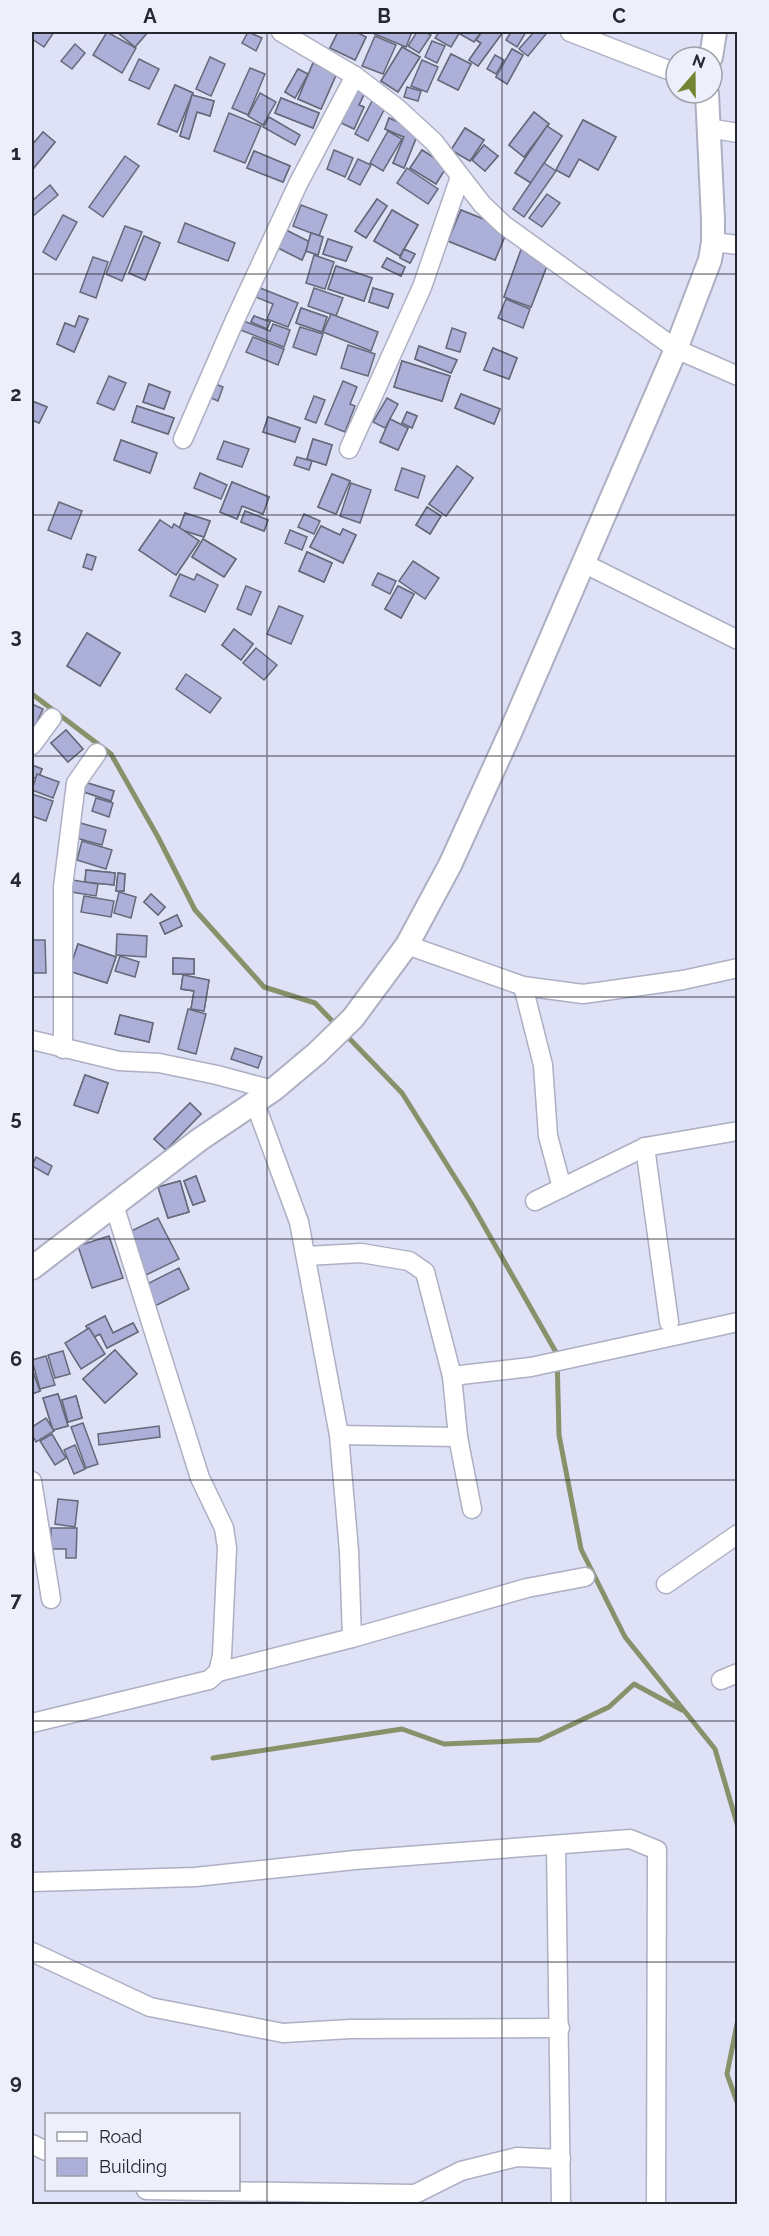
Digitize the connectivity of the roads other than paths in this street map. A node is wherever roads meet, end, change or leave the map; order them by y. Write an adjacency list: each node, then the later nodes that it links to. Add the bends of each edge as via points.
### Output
1 (281, 32): 4 (street)
2 (570, 32): 3 (street)
3 (664, 68)
4 (355, 76): 8 (street, via 434,142); 13 (street, via 298,184)
5 (707, 105): 6 (street)
6 (708, 128): 7 (street); 9 (street)
7 (738, 133)
8 (460, 177): 11 (street, via 504,225); 14 (street, via 422,287)
9 (713, 242): 10 (street); 11 (street, via 710,260)
10 (738, 245)
11 (676, 349): 12 (street); 15 (street)
12 (738, 376)
13 (183, 439)
14 (349, 449)
15 (583, 563): 16 (street); 20 (street, via 450,865)
16 (738, 640)
17 (52, 718): 18 (street)
18 (32, 746)
19 (97, 753): 24 (street, via 76,783 63,887)
20 (407, 945): 22 (street); 25 (street, via 353,1018)
21 (738, 968): 22 (street, via 583,994)
22 (523, 986): 28 (street, via 543,1065 548,1136)
23 (32, 1040): 24 (street)
24 (63, 1049): 25 (street, via 217,1075)
25 (264, 1097): 30 (street, via 199,1140); 31 (street)
26 (738, 1131): 27 (street)
27 (645, 1148): 28 (street); 33 (street)
28 (562, 1188): 29 (street)
29 (535, 1201)
30 (114, 1205): 32 (street); 45 (street, via 200,1478 224,1528 227,1558)
31 (306, 1256): 35 (street, via 361,1253 409,1261 425,1272); 36 (street)
32 (32, 1268)
33 (669, 1322)
34 (738, 1322): 35 (street, via 531,1367)
35 (452, 1376): 37 (street)
36 (339, 1435): 37 (street); 44 (street, via 350,1551)
37 (458, 1437): 39 (street)
38 (32, 1481): 43 (street)
39 (472, 1509)
40 (738, 1534): 42 (street)
41 (585, 1577): 44 (street, via 526,1588)
42 (666, 1584)
43 (51, 1599)
44 (352, 1638): 45 (street)
45 (218, 1672): 46 (street, via 209,1680)
46 (32, 1723)
47 (556, 1845): 48 (street, via 195,1876); 50 (street); 54 (street, via 630,1839 657,1850)
48 (32, 1882)
49 (32, 1952): 50 (street, via 150,2007 283,2033)
50 (560, 2028): 51 (street)
51 (561, 2159): 52 (street, via 518,2157 461,2171 415,2194); 53 (street)
52 (213, 2191)
53 (561, 2205)
54 (656, 2205)

